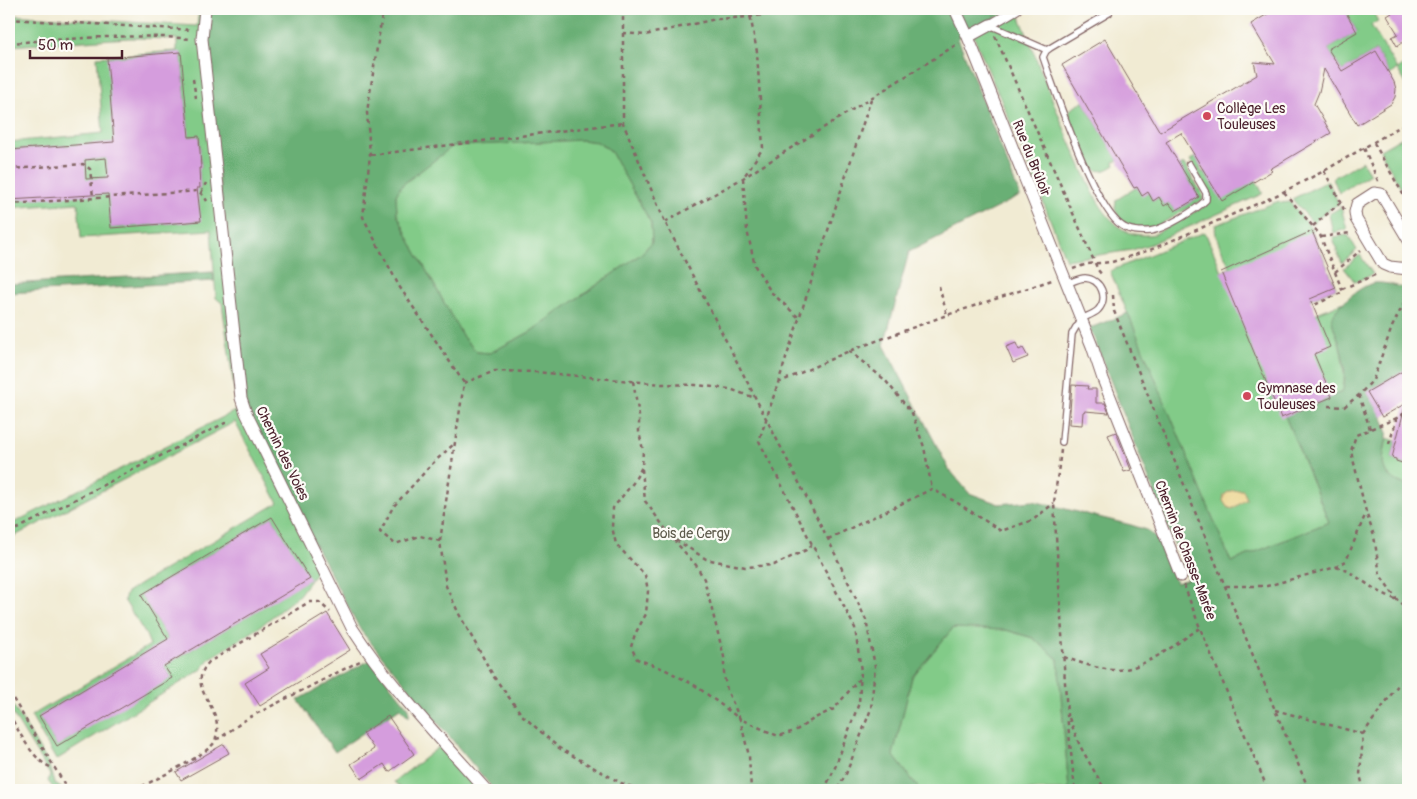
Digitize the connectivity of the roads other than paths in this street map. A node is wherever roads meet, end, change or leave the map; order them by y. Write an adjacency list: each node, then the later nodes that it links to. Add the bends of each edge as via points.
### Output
1 (205, 9): 15 (street, Chemin des Voies, via 202,39 246,413 365,658)
2 (956, 9): 6 (street, Rue du Brûloir)
3 (1017, 9): 5 (street)
4 (1109, 13): 7 (lane)
5 (990, 25): 6 (street); 7 (lane)
6 (968, 37): 11 (street, Rue du Brûloir)
7 (1047, 50): 8 (lane, via 1043,58 1088,173 1111,216 1120,225 1136,231 1158,229 1205,202 1206,193)
8 (1189, 164)
9 (1408, 239): 10 (street, via 1383,196 1376,192 1355,207 1356,220 1383,264)
10 (1408, 269)
11 (1064, 279): 12 (street, Rue du Brûloir); 12 (lane, via 1087,278 1102,290 1104,296 1100,308)
12 (1082, 320): 13 (lane, via 1072,334); 14 (street, Chemin de Chasse-Marée)
13 (1062, 442)
14 (1181, 576)
15 (486, 790)

